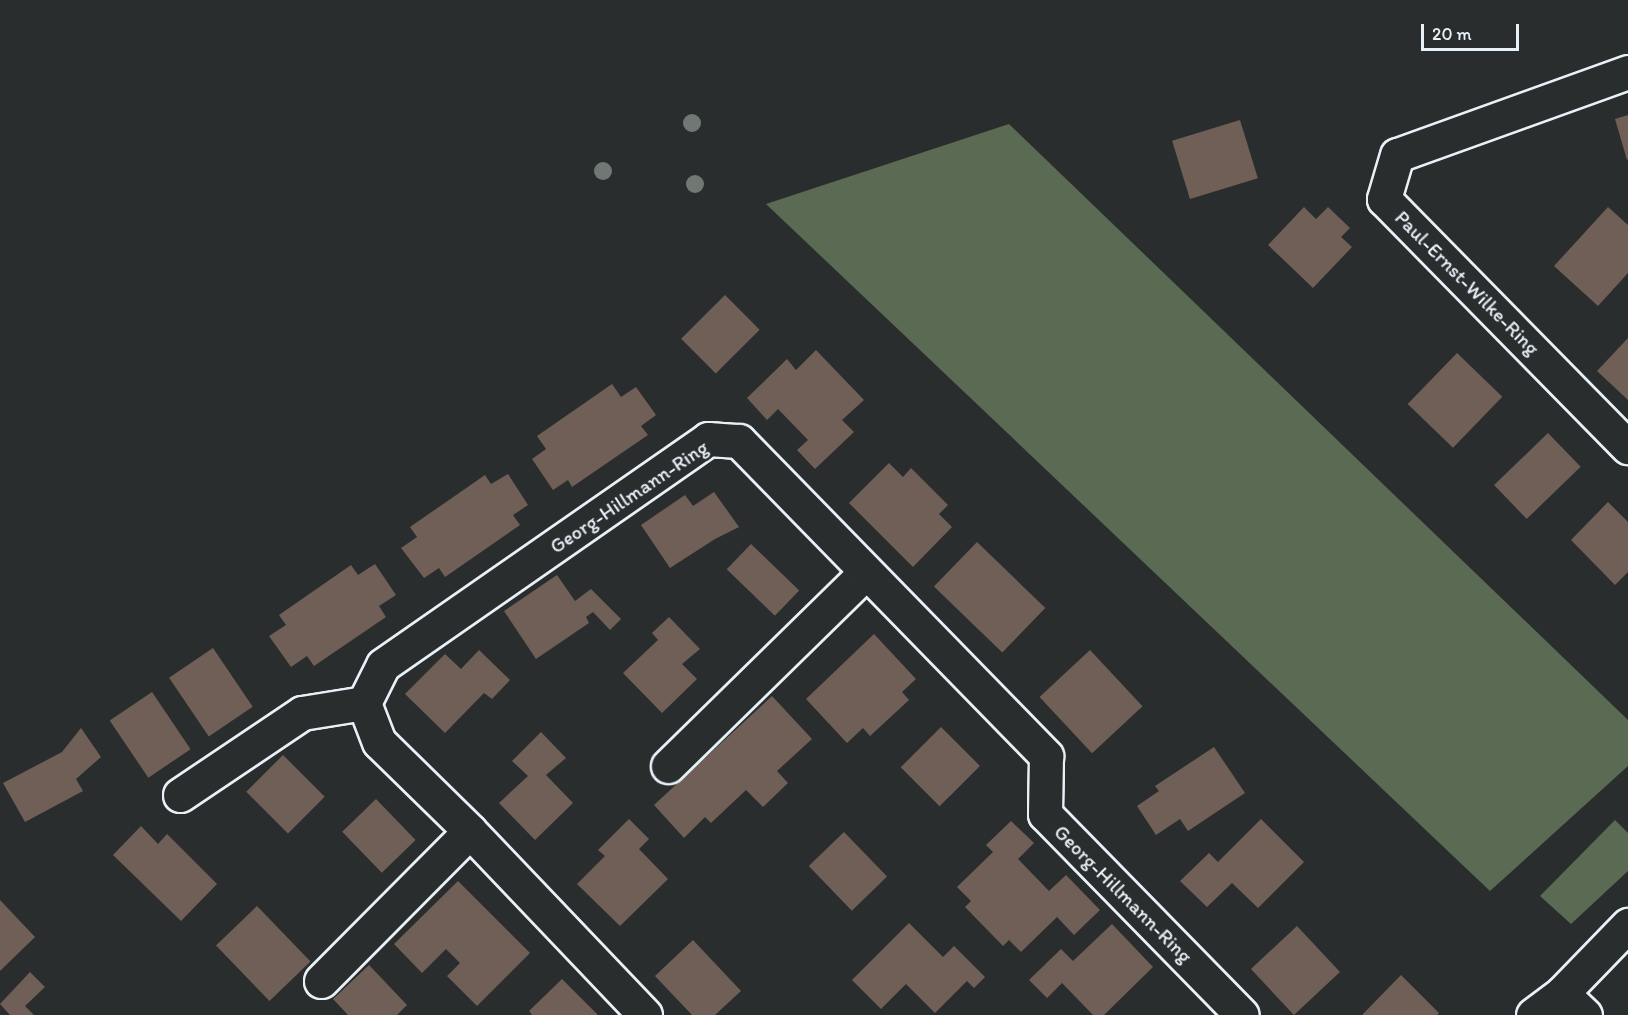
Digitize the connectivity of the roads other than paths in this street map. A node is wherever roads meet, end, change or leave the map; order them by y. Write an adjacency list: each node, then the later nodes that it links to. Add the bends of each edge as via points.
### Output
1 (1628, 72): 2 (street, Paul-Ernst-Wilke-Ring, via 1396,155 1384,199)
2 (1628, 447)
3 (866, 572): 4 (street, Georg-Hillmann-Ring, via 739,441 708,439 383,665); 5 (street); 12 (street, Georg-Hillmann-Ring, via 1046,756 1045,814)
4 (364, 703): 6 (street, via 302,712); 7 (street, via 379,742)
5 (668, 766)
6 (180, 795)
7 (470, 831): 9 (street); 11 (street)
8 (1628, 925): 10 (street)
9 (321, 981)
10 (1574, 1004): 13 (street)
11 (645, 1015)
12 (1242, 1015)
13 (1533, 1015)

